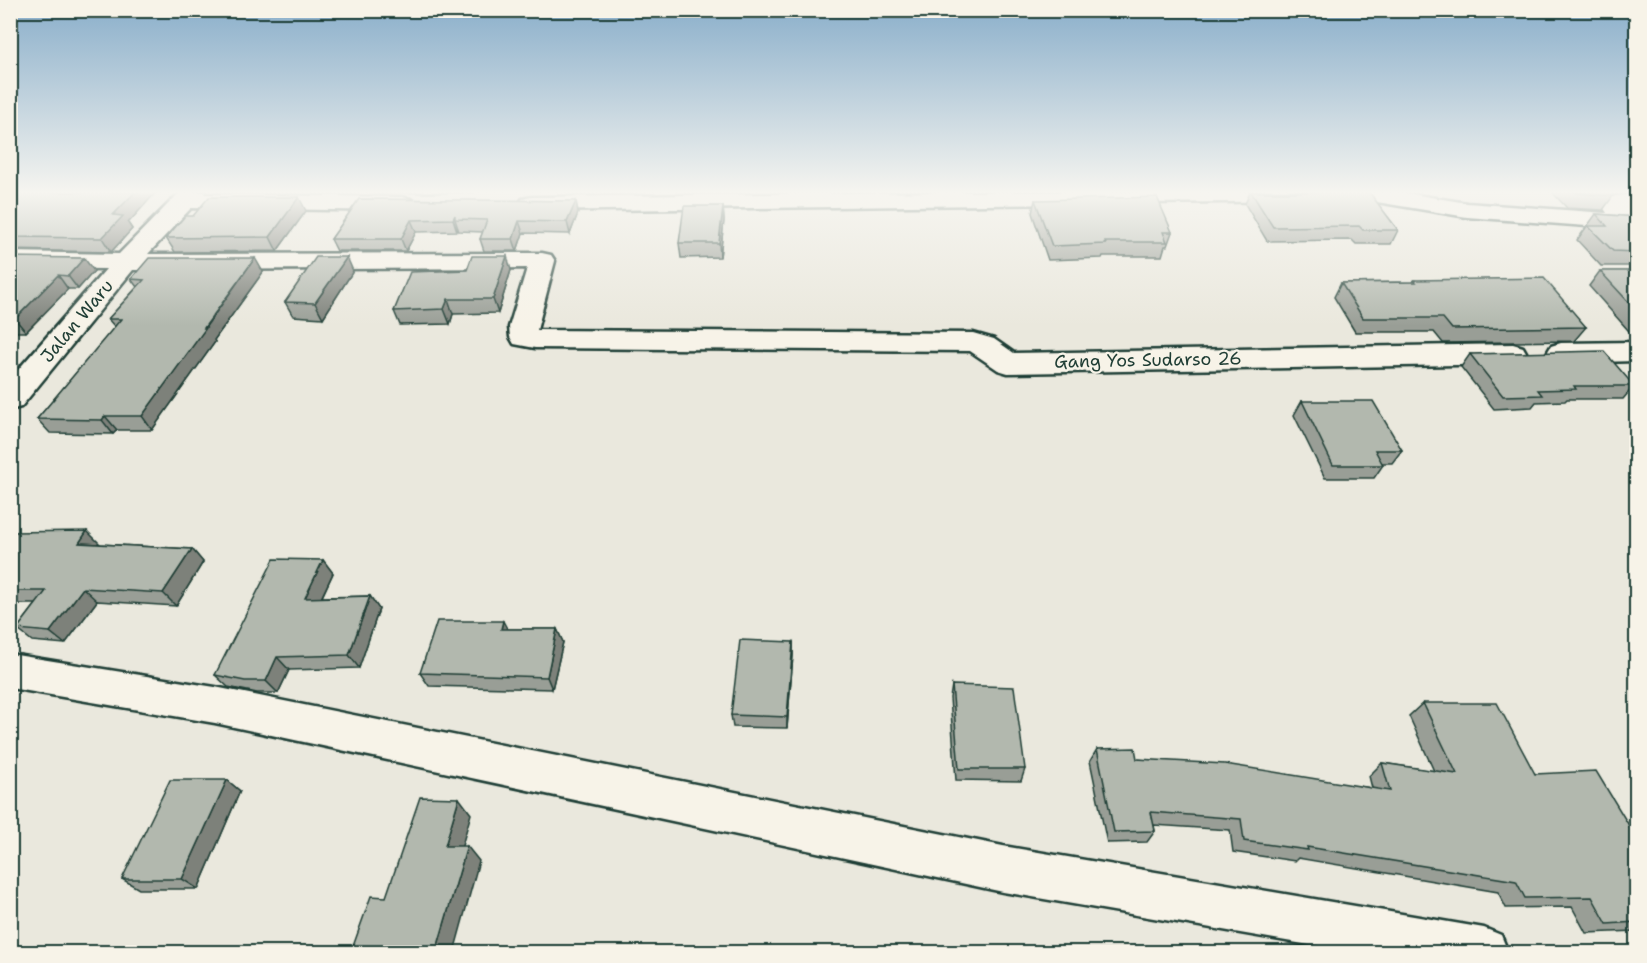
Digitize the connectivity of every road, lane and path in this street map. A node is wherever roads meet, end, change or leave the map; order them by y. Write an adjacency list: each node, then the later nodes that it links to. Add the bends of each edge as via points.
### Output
1 (150, 237): 3 (street, Jalan Waru)
2 (10, 260): 3 (street)
3 (126, 262): 4 (street, Gang Yos Sudarso 26, via 542,261 523,327 524,337 973,342 1008,363); 5 (street, Jalan Waru)
4 (1636, 352)
5 (10, 400)
6 (10, 671): 7 (street, via 215,705 1003,869)
7 (1485, 952)

